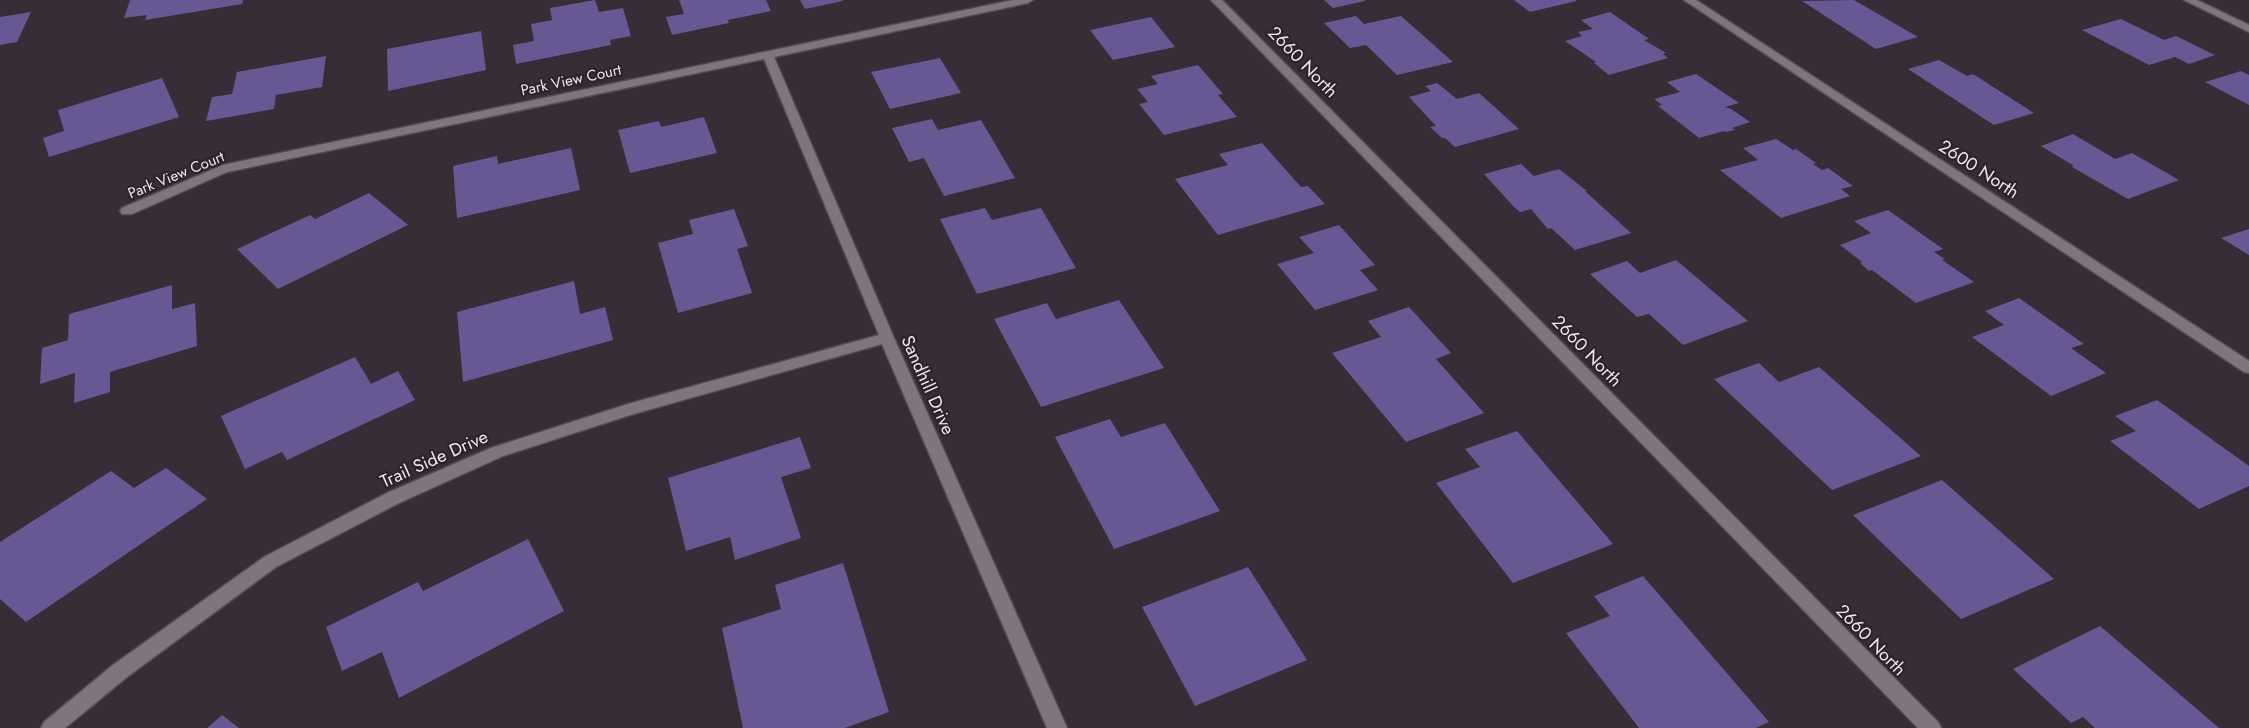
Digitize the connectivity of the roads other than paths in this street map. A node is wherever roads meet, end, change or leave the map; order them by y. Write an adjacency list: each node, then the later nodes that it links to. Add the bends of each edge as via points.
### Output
1 (1028, 0): 6 (street, Park View Court)
2 (1216, 0): 12 (street, 2660 North)
3 (1689, 0): 9 (street, 2600 North)
4 (2189, 0): 5 (street)
5 (2249, 29)
6 (768, 55): 7 (street, Park View Court, via 223,169); 8 (street, Sandhill Drive)
7 (127, 211)
8 (887, 338): 10 (street, Trail Side Drive, via 497,452 393,498 270,562 120,671); 11 (street, Sandhill Drive)
9 (2249, 368)
10 (50, 728)
11 (1057, 728)
12 (1931, 728)

